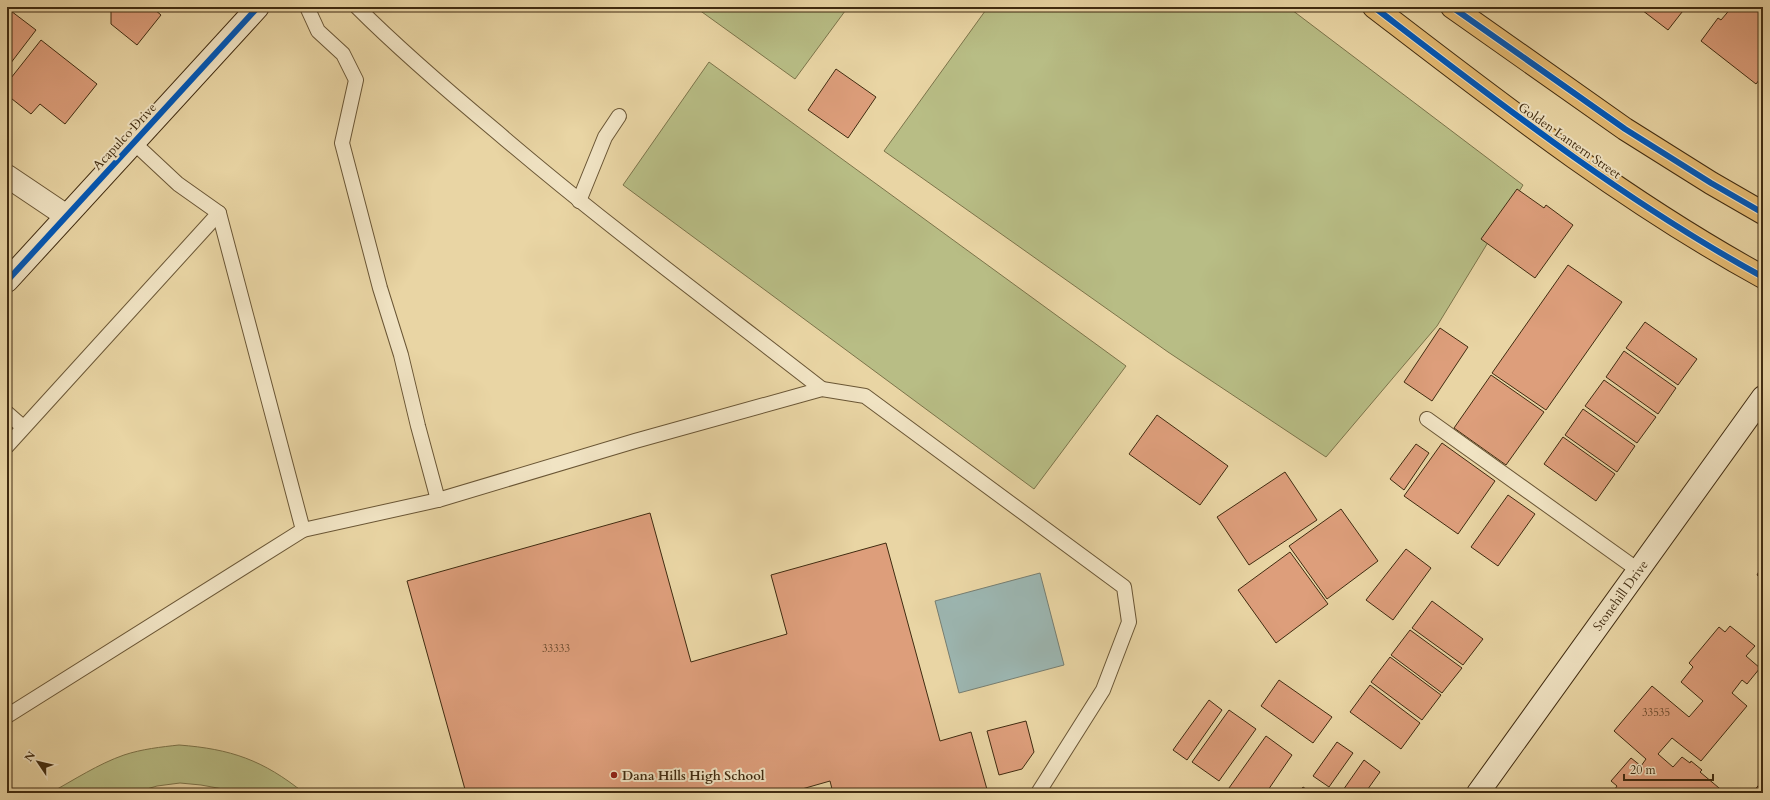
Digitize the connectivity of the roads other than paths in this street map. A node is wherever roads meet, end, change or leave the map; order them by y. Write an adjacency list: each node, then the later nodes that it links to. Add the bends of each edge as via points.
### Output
1 (258, 7): 7 (main road, Acapulco Drive)
2 (308, 7): 21 (lane, via 318,31 343,54 356,80 342,143 380,288 401,354)
3 (357, 7): 9 (lane, via 402,51)
4 (1374, 7): 13 (main road, Golden Lantern Street, via 1566,152 1715,249)
5 (1452, 7): 11 (main road, via 1625,129)
6 (619, 116): 9 (lane, via 605,137)
7 (133, 142): 10 (lane, via 178,184); 12 (main road, Acapulco Drive)
8 (7, 176): 12 (main road)
9 (579, 201): 15 (lane)
10 (219, 213): 19 (lane); 22 (lane)
11 (1763, 213)
12 (65, 215): 14 (main road, Acapulco Drive)
13 (1763, 277)
14 (7, 281)
15 (822, 389): 21 (lane); 25 (lane, via 865,396 1124,587 1129,622 1103,690)
16 (1763, 397): 23 (main road, Stonehill Drive)
17 (7, 413): 19 (lane)
18 (1427, 419): 23 (lane)
19 (23, 427): 20 (lane)
20 (7, 446)
21 (438, 500): 22 (lane)
22 (303, 530): 24 (lane)
23 (1638, 570): 26 (main road, Stonehill Drive)
24 (7, 716)
25 (1038, 793)
26 (1478, 793)

